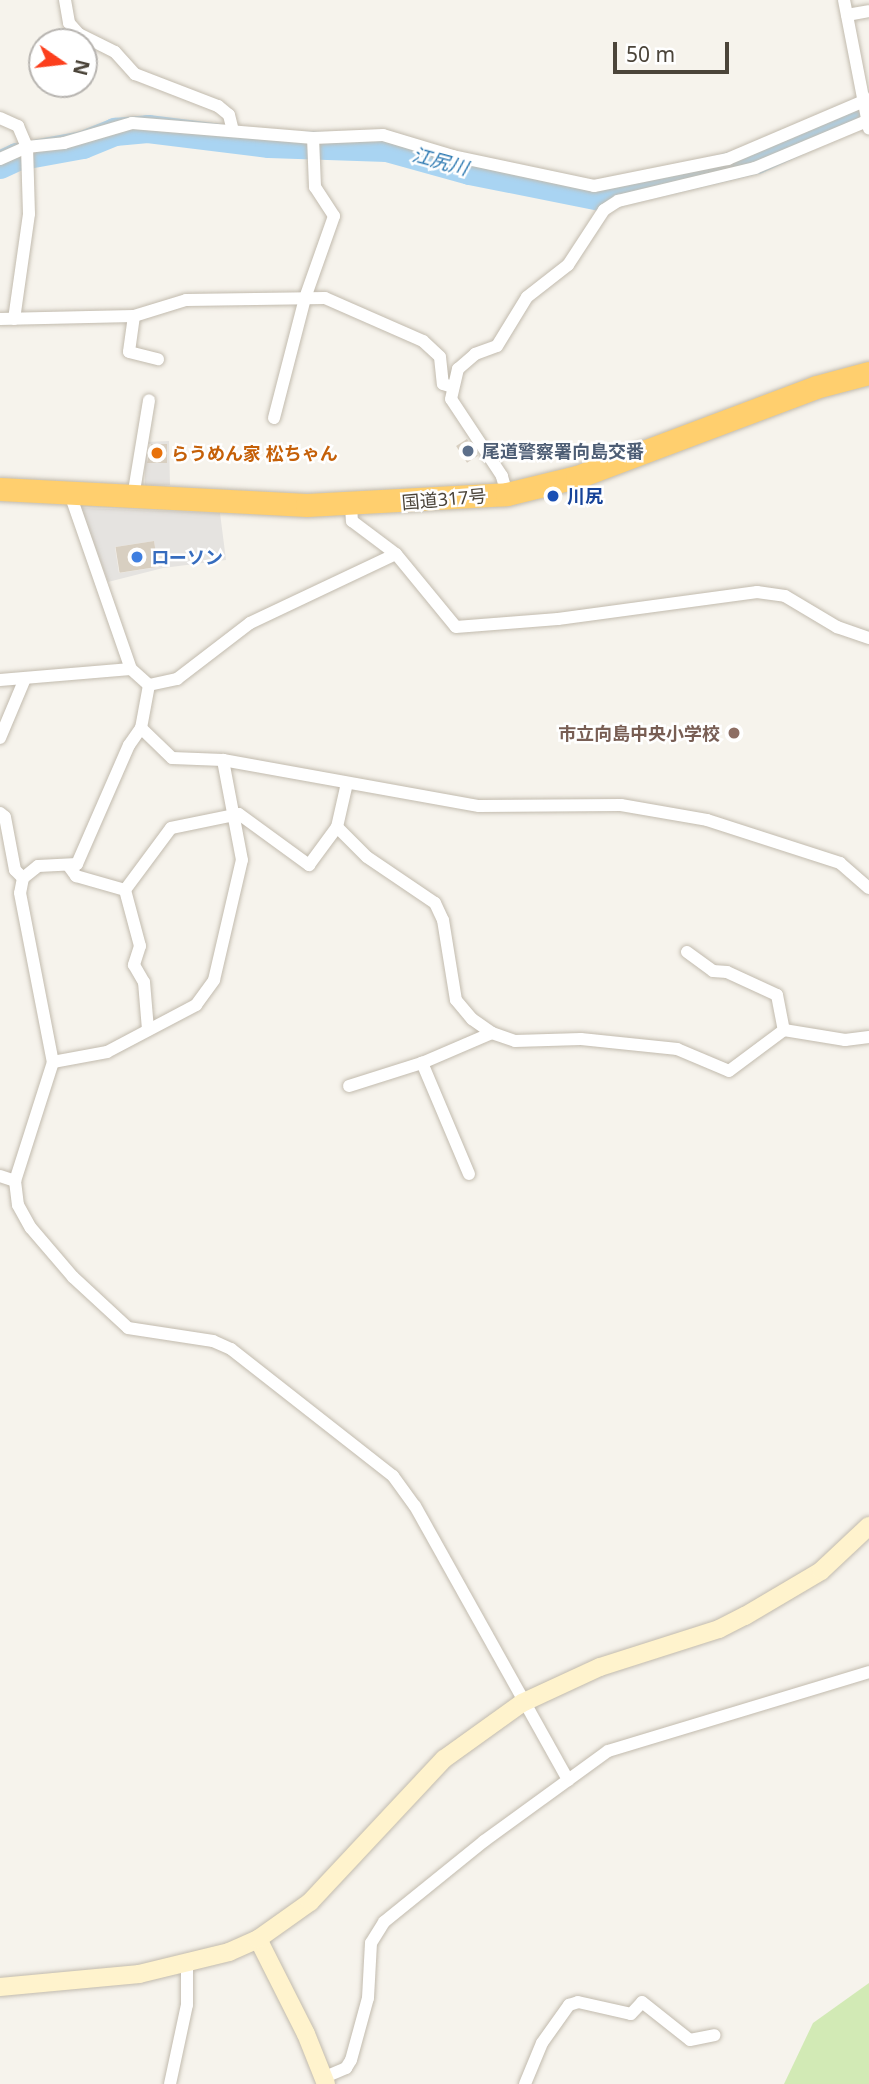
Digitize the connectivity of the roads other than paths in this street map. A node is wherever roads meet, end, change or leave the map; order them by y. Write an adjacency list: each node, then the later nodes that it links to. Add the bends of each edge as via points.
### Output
1 (65, 0): 8 (street, via 69,23 79,34 114,52 135,74 218,106 229,116)
2 (844, 0): 4 (street)
3 (869, 11): 4 (street)
4 (847, 15): 5 (street)
5 (864, 80): 6 (street)
6 (867, 113): 9 (street, via 728,159 594,186 453,156 383,135); 18 (street, via 755,168 618,201 604,210 568,265 527,297 497,346 475,354 458,369)
7 (0, 118): 10 (street, via 18,126)
8 (233, 131): 9 (street); 10 (street, via 132,123)
9 (313, 144): 12 (street, via 315,187 334,216)
10 (28, 152): 11 (street); 15 (street, via 29,214)
11 (0, 159)
12 (304, 298): 13 (street, via 186,300); 18 (street, via 348,305 423,341 440,357 443,384); 20 (street)
13 (134, 316): 15 (street); 16 (street, via 129,352)
14 (0, 319): 15 (street)
15 (14, 319)
16 (158, 359)
17 (869, 373): 23 (highway, 国道317号, via 816,387 623,462)
18 (453, 387): 23 (street, via 451,399 502,476)
19 (149, 400): 24 (street)
20 (274, 418)
21 (0, 489): 22 (highway, 国道317号)
22 (70, 494): 24 (highway, 国道317号); 28 (street)
23 (507, 494): 25 (highway, 国道317号)
24 (133, 497): 25 (highway, 国道317号)
25 (351, 504): 26 (street, via 352,521)
26 (396, 554): 27 (street, via 456,627 558,619 757,592 785,596 837,627); 31 (street, via 250,623 177,679)
27 (869, 638)
28 (131, 669): 30 (street); 31 (street)
29 (0, 680): 30 (street)
30 (24, 681): 33 (street)
31 (149, 685): 32 (street)
32 (141, 728): 34 (street, via 172,758); 39 (street, via 129,745 77,864)
33 (0, 738)
34 (223, 760): 35 (street); 37 (street)
35 (347, 783): 38 (street); 41 (street, via 479,806 621,805 708,820 840,863)
36 (0, 813): 40 (street, via 5,817 15,870)
37 (233, 814): 38 (street, via 309,865); 42 (street, via 171,828); 44 (street, via 242,860 214,980 196,1005)
38 (337, 827): 46 (street, via 367,857 435,903 443,920 456,1000 472,1019)
39 (68, 865): 40 (street, via 38,866); 42 (street, via 76,876)
40 (23, 878): 48 (street, via 20,893)
41 (869, 888)
42 (125, 890): 44 (street, via 140,946 135,965 144,982)
43 (687, 952): 45 (street, via 713,971 727,972 777,995)
44 (148, 1030): 48 (street, via 107,1052)
45 (784, 1030): 46 (street, via 729,1071 677,1049 582,1038 515,1041); 47 (street, via 845,1040)
46 (492, 1032): 49 (street)
47 (869, 1037)
48 (53, 1062): 53 (street)
49 (422, 1063): 50 (street); 51 (street)
50 (349, 1086)
51 (469, 1174)
52 (0, 1176): 53 (street)
53 (15, 1181): 56 (street, via 18,1205 31,1228 73,1277 128,1328 213,1341 231,1349 393,1476 415,1506)
54 (869, 1526): 56 (street, via 821,1571 728,1625 600,1667)
55 (869, 1672): 57 (street, via 639,1738 608,1751)
56 (522, 1703): 57 (street); 58 (street, via 444,1759 320,1893)
57 (568, 1780): 62 (street, via 384,1922 371,1943 368,1997 351,2060)
58 (258, 1939): 59 (street); 62 (street)
59 (187, 1964): 60 (street, via 98,1980); 63 (street, via 187,2005)
60 (0, 1987)
61 (715, 2035): 64 (street, via 690,2040 642,2002 631,2014 578,2002 569,2005 542,2043)
62 (325, 2081)
63 (170, 2084)
64 (525, 2084)

